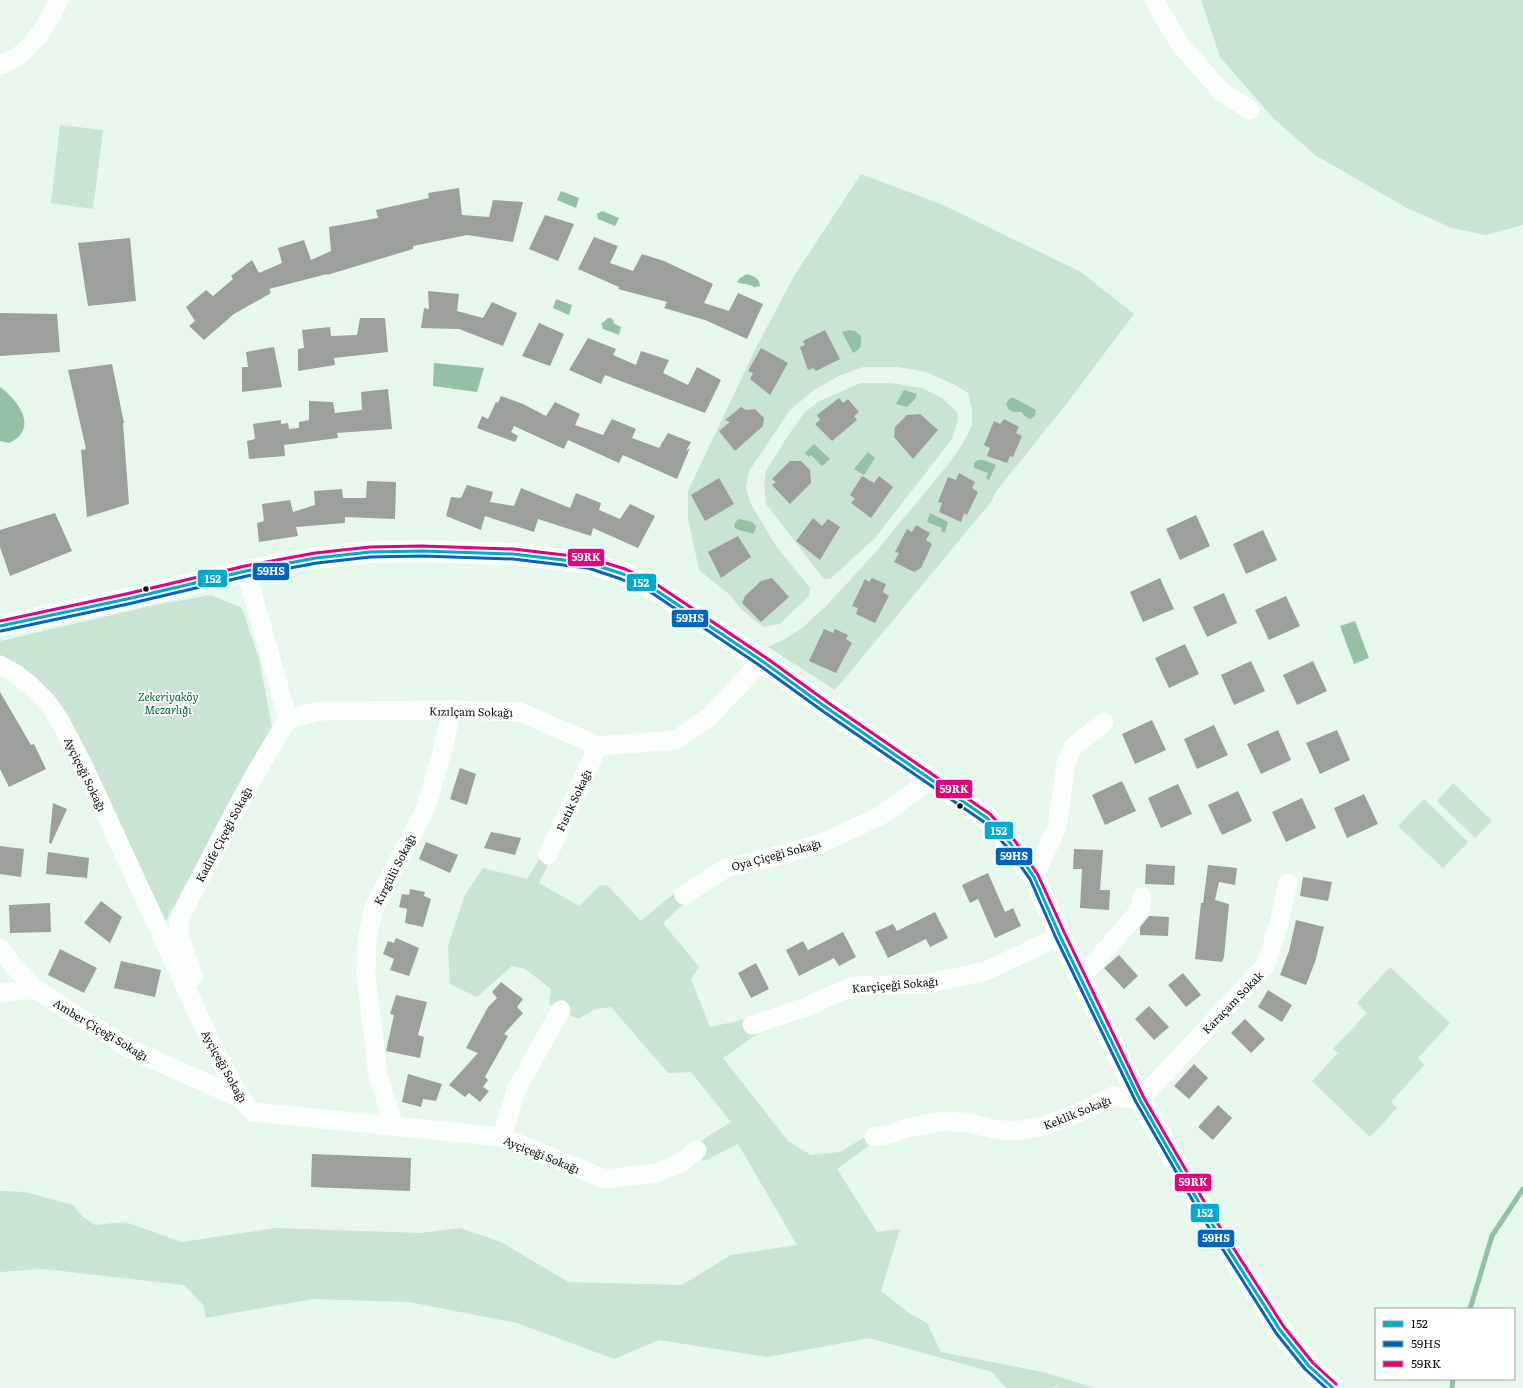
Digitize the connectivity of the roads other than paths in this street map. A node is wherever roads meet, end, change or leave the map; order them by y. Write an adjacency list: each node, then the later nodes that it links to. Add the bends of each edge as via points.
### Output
1 (59, 0): 3 (street, via 52,16 36,39 17,57)
2 (1154, 0): 4 (street, via 1179,43 1221,92)
3 (0, 65)
4 (1250, 110)
5 (246, 571): 6 (street); 7 (street, via 316,558 370,552 513,554 589,563 623,574 654,589); 10 (street)
6 (0, 626)
7 (762, 661): 12 (street, Kızılçam Sokağı, via 709,717 676,740); 13 (street)
8 (0, 665): 26 (street, Ayçiçeği Sokağı, via 31,686 59,719 114,830 210,1042)
9 (452, 710): 10 (street, Kızılçam Sokağı, via 320,710); 12 (street, Kızılçam Sokağı, via 520,712); 28 (street, Kırgülü Sokağı, via 424,810 374,907 367,938 366,975 378,1075)
10 (288, 719): 26 (street, Kadife Çiçeği Sokağı, via 223,833 179,922 179,934 199,994)
11 (1104, 722): 15 (street, via 1073,747 1066,764 1057,827)
12 (598, 746): 14 (street, Fıstık Sokağı)
13 (932, 779): 15 (street, via 987,818 1011,844); 17 (street, Oya Çiçeği Sokağı, via 880,816 820,844 726,868)
14 (548, 855)
15 (1034, 877): 19 (street)
16 (1288, 884): 27 (street, Karaçam Sokak, via 1266,965)
17 (684, 895)
18 (1142, 898): 21 (street, via 1140,910)
19 (1060, 936): 21 (street); 25 (street, Karçiçeği Sokağı, via 986,971 926,984 853,986 806,1007)
20 (0, 948): 22 (street, Amber Çiçeği Sokağı)
21 (1081, 978): 27 (street)
22 (36, 989): 23 (street); 26 (street, Amber Çiçeği Sokağı, via 134,1051)
23 (0, 993)
24 (561, 1010): 29 (street, via 516,1090)
25 (752, 1025)
26 (240, 1098): 28 (street, Ayçiçeği Sokağı, via 253,1112)
27 (1140, 1100): 30 (street, Keklik Sokağı, via 1114,1096 1046,1125 1014,1132 944,1121); 32 (street, via 1205,1213 1280,1330 1309,1366)
28 (394, 1126): 29 (street, Ayçiçeği Sokağı)
29 (502, 1137): 31 (street, Ayçiçeği Sokağı, via 605,1179 656,1173 678,1164)
30 (874, 1137)
31 (697, 1150)
32 (1333, 1388)

